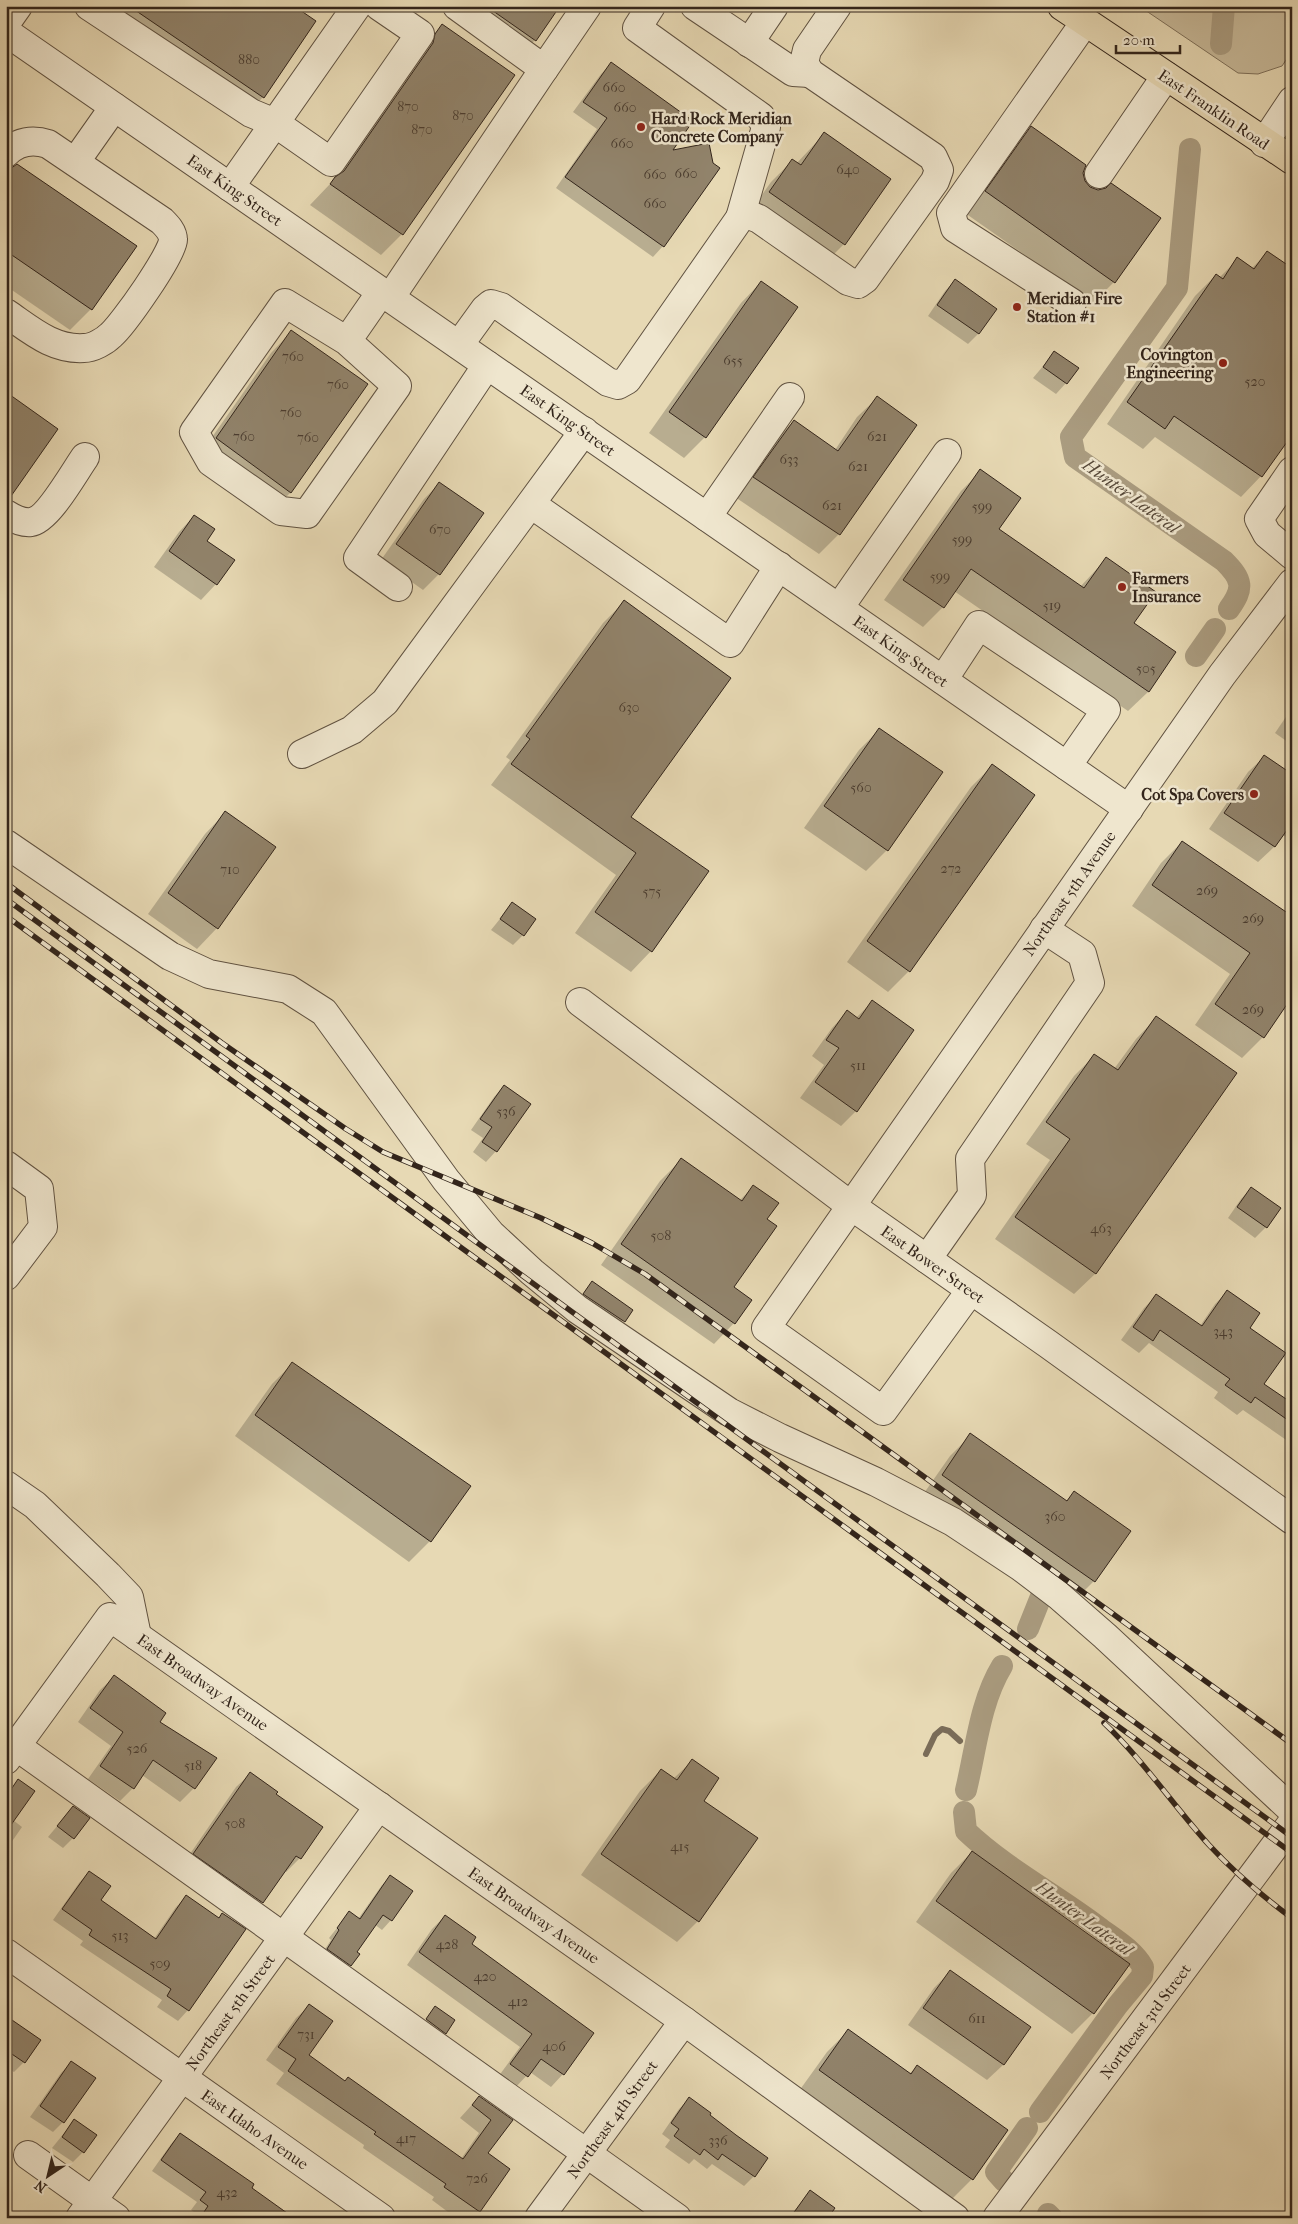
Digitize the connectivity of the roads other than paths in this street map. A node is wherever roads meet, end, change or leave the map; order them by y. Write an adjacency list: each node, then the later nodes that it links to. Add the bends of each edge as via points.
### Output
1 (18, 6): 13 (street)
2 (89, 6): 21 (street, via 250,114)
3 (357, 6): 21 (street)
4 (379, 6): 21 (street, via 420,34 331,162)
5 (457, 6): 16 (street)
6 (587, 6): 16 (street)
7 (651, 6): 28 (street, via 637,28 761,117 766,127)
8 (695, 6): 15 (street)
9 (774, 6): 15 (street)
10 (837, 6): 17 (street, via 807,50 804,63)
11 (1062, 6): 12 (main road, East Franklin Road)
12 (1084, 22): 18 (main road, East Franklin Road); 30 (street, via 951,213 956,228)
13 (6, 23)
14 (6, 32): 20 (street, East King Street)
15 (749, 43): 17 (street, via 794,72)
16 (544, 69): 29 (street)
17 (810, 73): 28 (street, via 933,158 939,170 935,181 865,279 858,284 848,281 759,218 747,214)
18 (1166, 76): 22 (main road, East Franklin Road); 26 (street)
19 (1292, 102): 22 (street)
20 (114, 107): 25 (street); 27 (street, East King Street)
21 (275, 123): 27 (street)
22 (1264, 143): 24 (main road, East Franklin Road)
23 (6, 153): 25 (street, via 26,141 38,140)
24 (1292, 160)
25 (76, 161): 31 (street, via 162,221 171,230 172,246 112,335 87,348 54,344)
26 (1099, 174)
27 (230, 187): 29 (street, East King Street)
28 (740, 218): 33 (street, via 627,380 618,385 608,382 502,308 491,304)
29 (386, 295): 32 (street); 33 (street, East King Street)
30 (1072, 303)
31 (6, 313)
32 (347, 341): 32 (street, via 285,303 194,432 211,462 281,511 307,514 396,386)
33 (459, 345): 34 (street, East King Street)
34 (487, 365): 36 (street, East King Street); 46 (street, via 358,558)
35 (790, 397): 42 (street)
36 (584, 432): 40 (street); 42 (street, East King Street)
37 (947, 453): 47 (street)
38 (84, 457): 41 (street, via 44,516 32,522 16,520)
39 (1292, 471): 43 (street, via 1259,519 1267,534)
40 (531, 504): 44 (street, via 730,643); 49 (street, via 385,702 352,730)
41 (6, 514)
42 (707, 517): 44 (street, East King Street)
43 (1292, 555)
44 (779, 566): 47 (street, East King Street)
45 (1292, 583): 51 (street, Northeast 5th Avenue, via 1222,675)
46 (398, 586)
47 (839, 608): 48 (street, East King Street)
48 (943, 680): 50 (street, East King Street); 50 (street, via 979,625 1106,710)
49 (302, 754)
50 (1067, 766): 51 (street, East King Street)
51 (1129, 809): 53 (street, Northeast 5th Avenue)
52 (6, 844): 65 (street, via 170,956 209,974 288,989 324,1012 446,1180 490,1234 532,1272 577,1309 729,1412 953,1522 1021,1567 1105,1636)
53 (1044, 929): 56 (street, Northeast 5th Avenue); 57 (street, via 1082,954 1090,983 970,1159 972,1195)
54 (580, 1002): 56 (street, East Bower Street)
55 (6, 1165): 58 (street, via 39,1189 43,1227)
56 (850, 1205): 57 (street, East Bower Street); 59 (street, Northeast 5th Avenue, via 766,1328 883,1411)
57 (927, 1259): 59 (street, East Bower Street)
58 (6, 1276)
59 (971, 1290): 61 (street, East Bower Street)
60 (6, 1485): 62 (street, via 35,1505 129,1598)
61 (1292, 1520)
62 (137, 1636): 63 (street, East Broadway Avenue, via 110,1617); 64 (street, East Broadway Avenue)
63 (12, 1744): 67 (street)
64 (379, 1806): 67 (street, Northeast 5th Street); 69 (street, East Broadway Avenue)
65 (1292, 1810)
66 (1292, 1823): 79 (street, Northeast 3rd Street)
67 (284, 1937): 70 (street, Northeast 5th Street); 71 (street)
68 (6, 1953): 70 (street, East Idaho Avenue)
69 (684, 2021): 71 (street, Northeast 4th Street); 78 (street, East Broadway Avenue)
70 (182, 2077): 73 (street, Northeast 5th Street); 75 (street, East Idaho Avenue)
71 (587, 2153): 76 (street, Northeast 4th Street); 77 (street)
72 (28, 2155): 73 (street)
73 (86, 2209): 74 (street)
74 (116, 2218)
75 (381, 2218)
76 (539, 2218)
77 (677, 2218)
78 (955, 2218)
79 (997, 2218)

